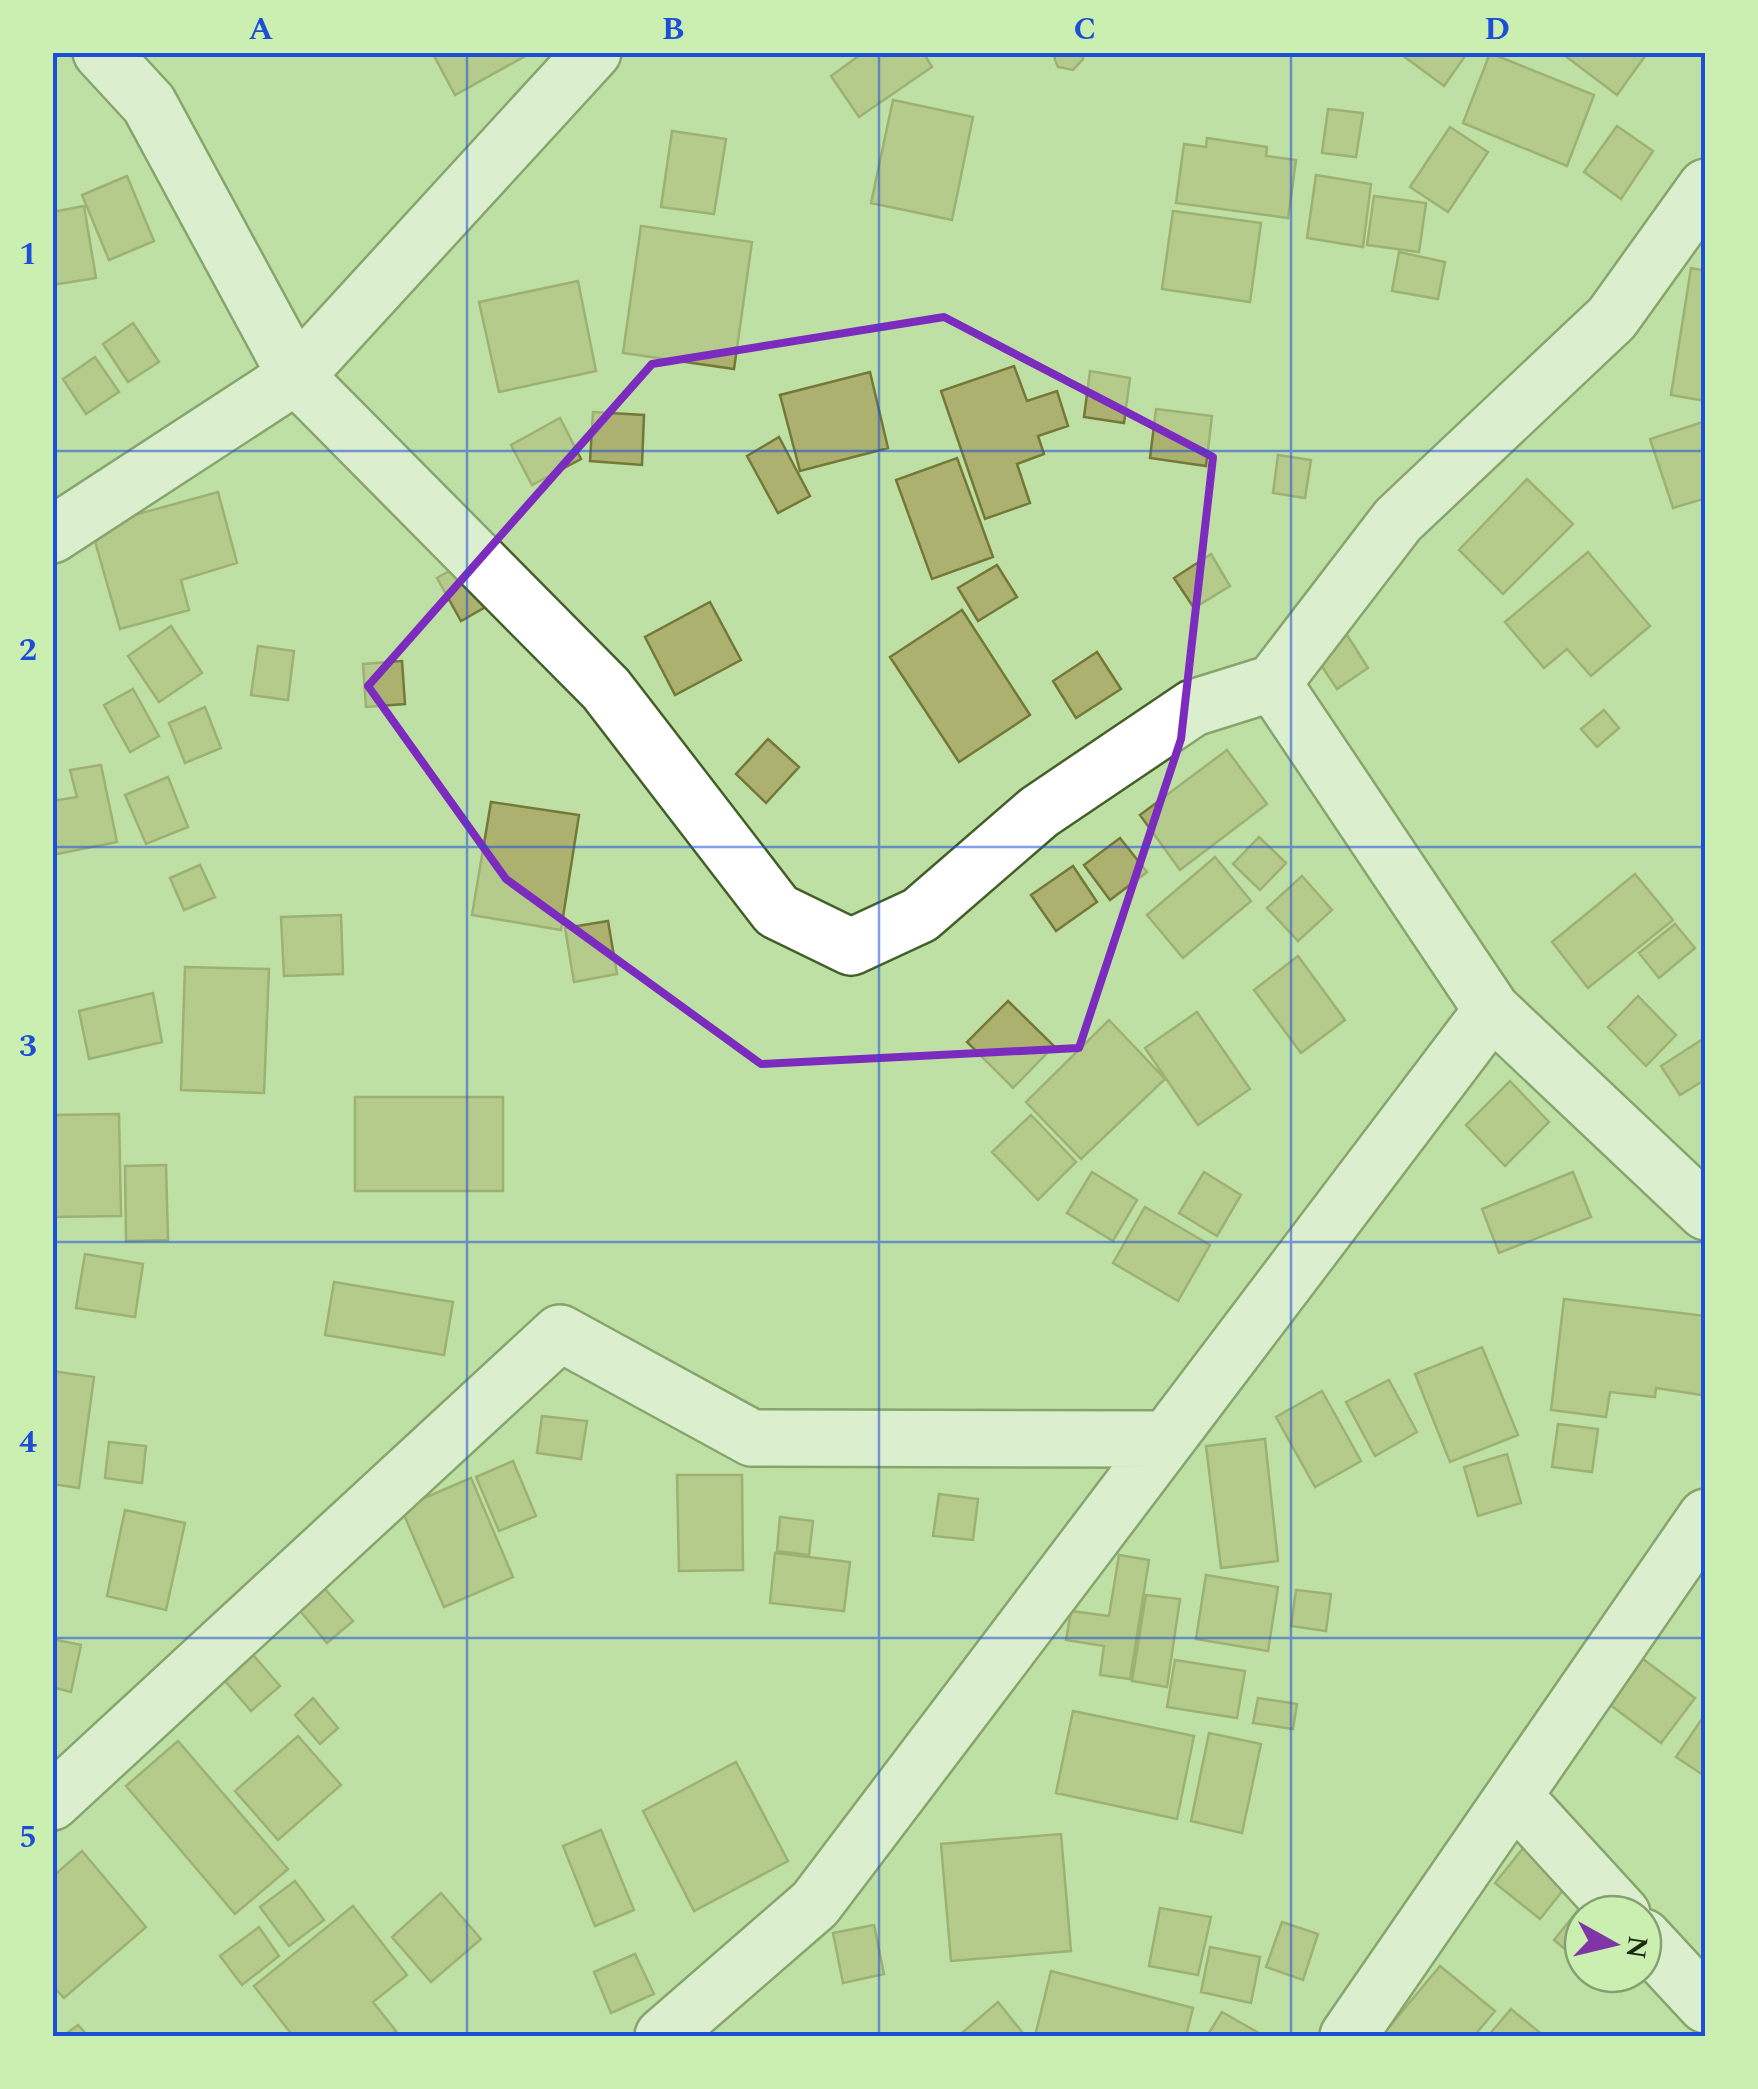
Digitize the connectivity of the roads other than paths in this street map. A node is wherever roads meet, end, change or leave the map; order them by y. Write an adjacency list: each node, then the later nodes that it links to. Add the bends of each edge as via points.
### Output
1 (101, 52): 4 (street, via 149,104)
2 (592, 52): 4 (street)
3 (1706, 187): 6 (street, via 1612,318 1398,520)
4 (296, 376): 5 (street); 6 (street, via 606,690 778,910 850,948 920,915 1039,812 1193,708)
5 (52, 535)
6 (1272, 684): 7 (street)
7 (1492, 1010): 8 (street); 9 (street)
8 (1706, 1212)
9 (1168, 1439): 12 (street, via 752,1438 560,1333); 16 (street, via 816,1904)
10 (1706, 1517): 11 (street)
11 (1514, 1796): 13 (street); 17 (street)
12 (52, 1802)
13 (1604, 1894)
14 (1663, 1959): 15 (street)
15 (1706, 2006)
16 (664, 2036)
17 (1348, 2036)

